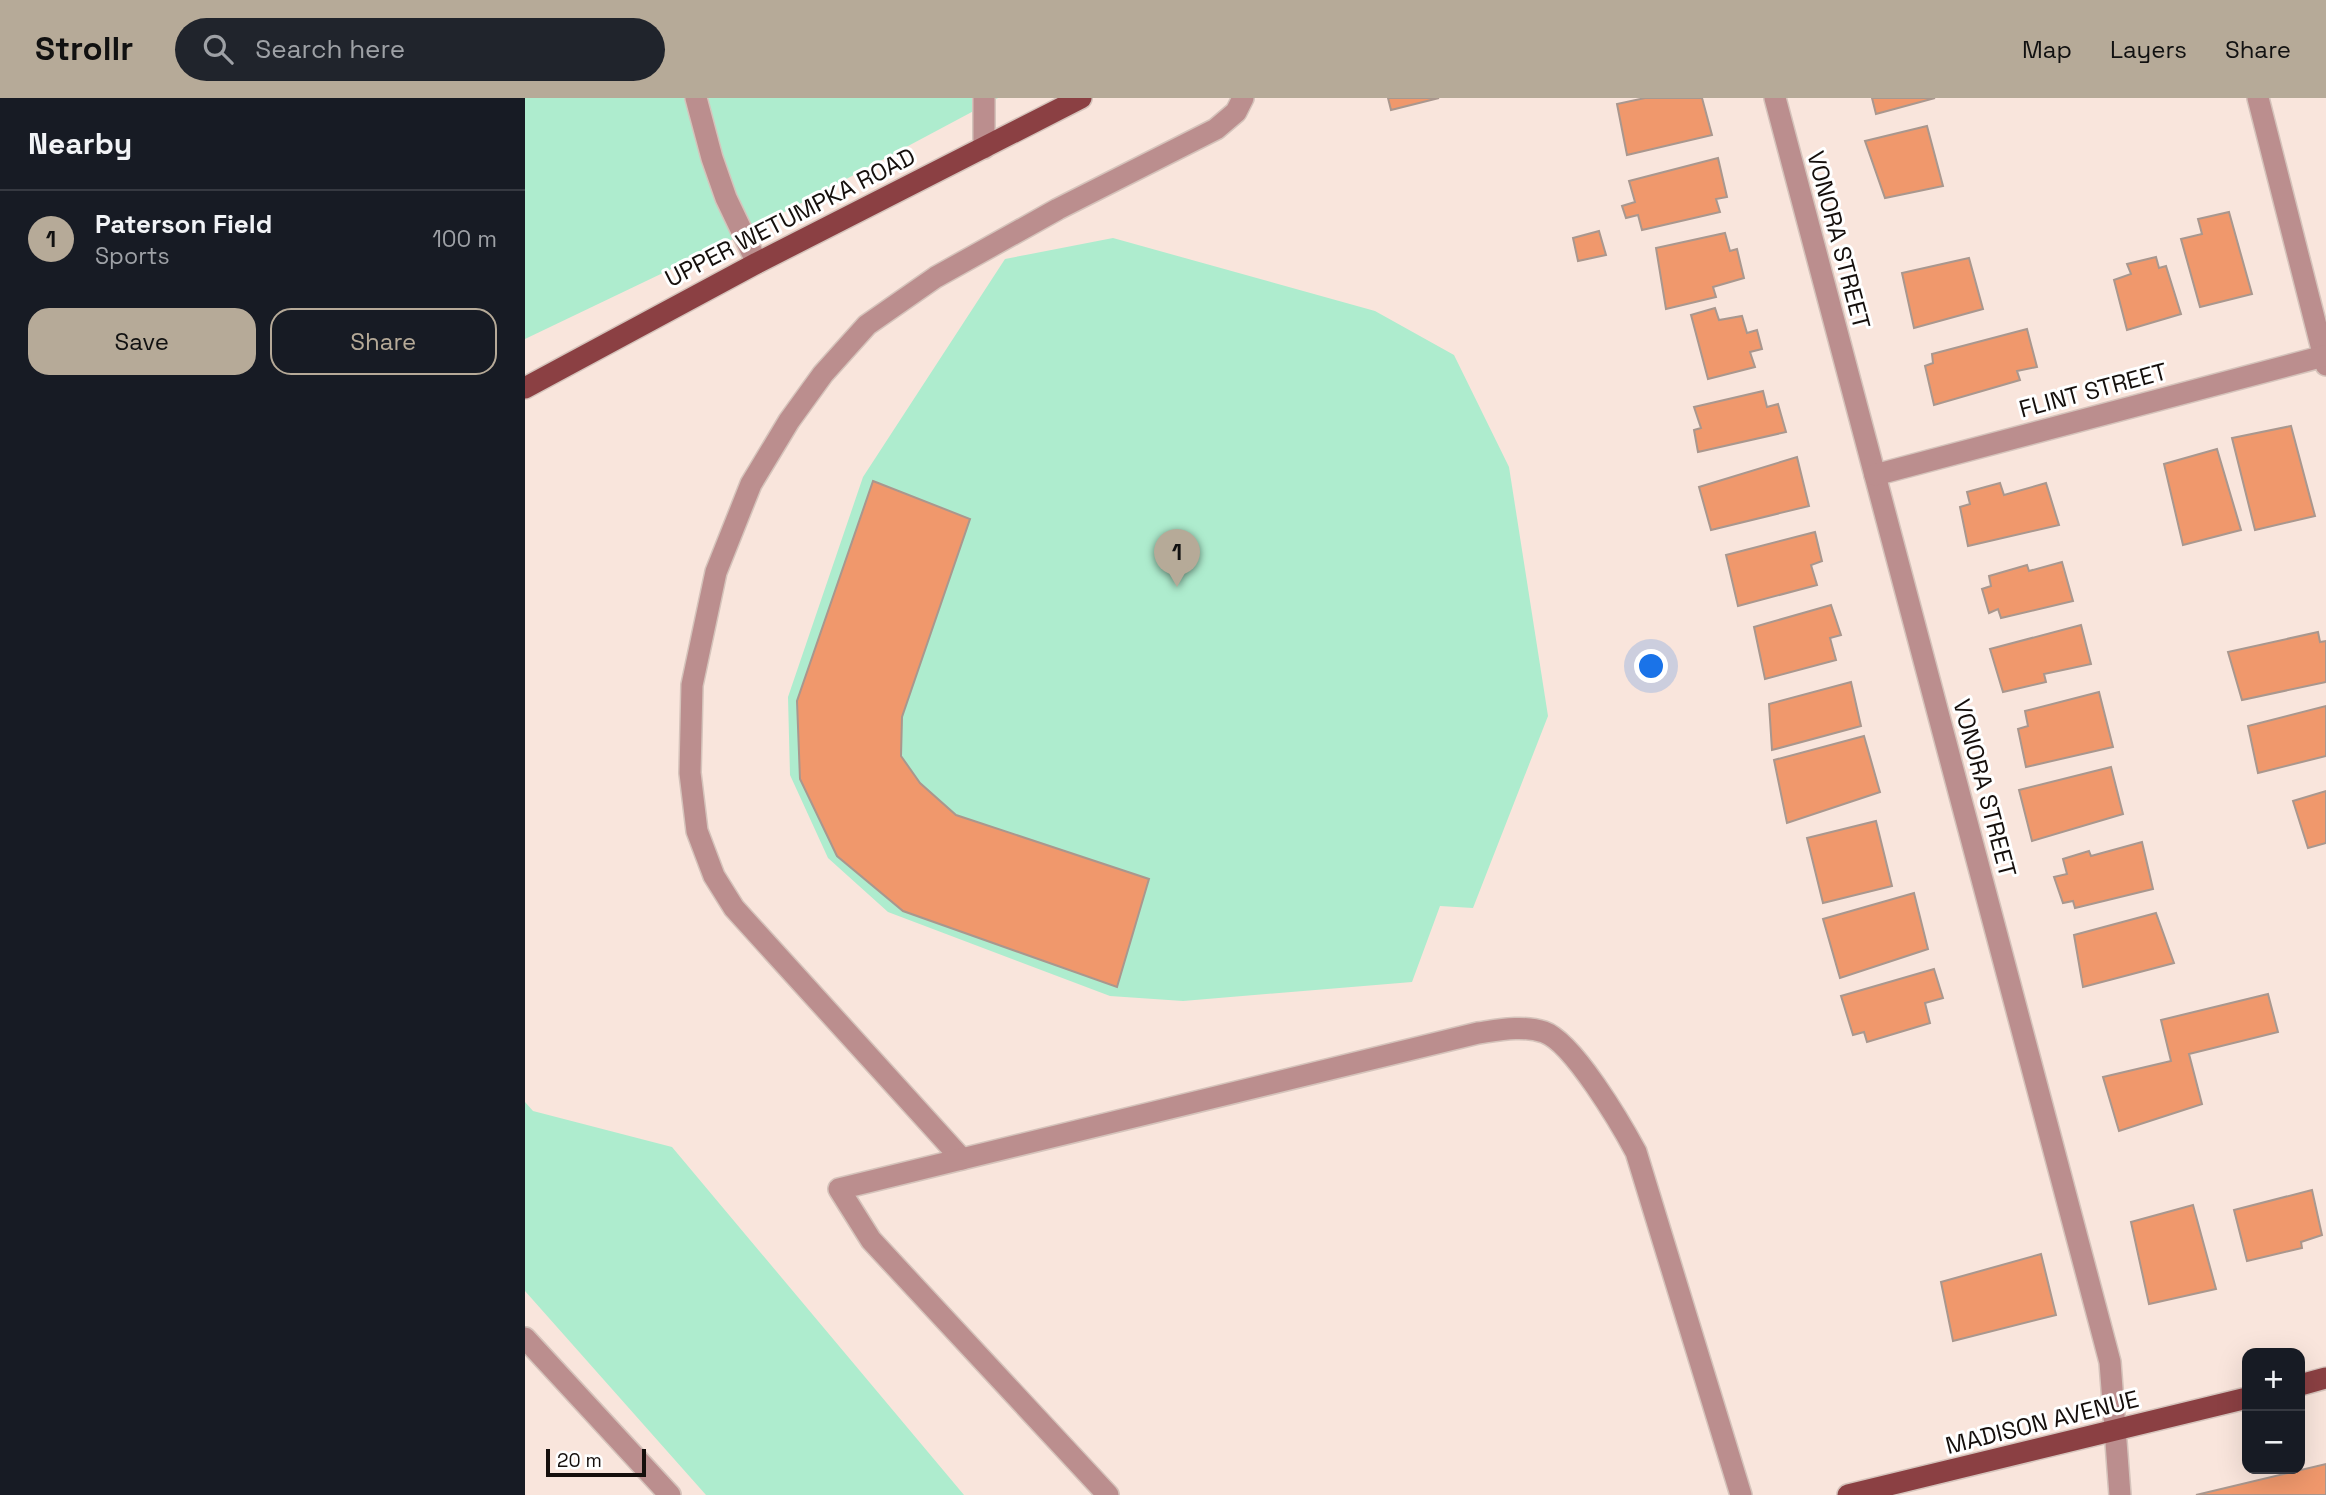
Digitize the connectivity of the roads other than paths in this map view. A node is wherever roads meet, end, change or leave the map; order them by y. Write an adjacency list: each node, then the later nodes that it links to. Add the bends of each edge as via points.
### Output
1 (696, 98): 8 (street, via 726,198)
2 (984, 98): 7 (street)
3 (1243, 98): 12 (street, via 1236,112 1216,129 948,270 867,325 789,421 751,484 716,572 692,685 690,773 697,831 714,876 734,908)
4 (1775, 98): 11 (street, VONORA STREET)
5 (2258, 98): 9 (street)
6 (1075, 99): 7 (main road, UPPER WETUMPKA ROAD)
7 (983, 148): 8 (main road, UPPER WETUMPKA ROAD)
8 (757, 262): 10 (main road, UPPER WETUMPKA ROAD)
9 (2325, 361): 11 (street, FLINT STREET)
10 (525, 388)
11 (1875, 475): 17 (street, VONORA STREET, via 2110,1362)
12 (962, 1159): 19 (street, via 839,1189 871,1240); 20 (street, via 1478,1033 1518,1028 1545,1032 1563,1044 1618,1118 1636,1152)
13 (525, 1338): 18 (street)
14 (2326, 1378): 15 (main road)
15 (2305, 1384)
16 (2242, 1399): 17 (main road, MADISON AVENUE)
17 (2115, 1431): 21 (main road, MADISON AVENUE); 22 (street, VONORA STREET)
18 (670, 1495)
19 (1108, 1495)
20 (1741, 1495)
21 (1848, 1495)
22 (2120, 1495)

